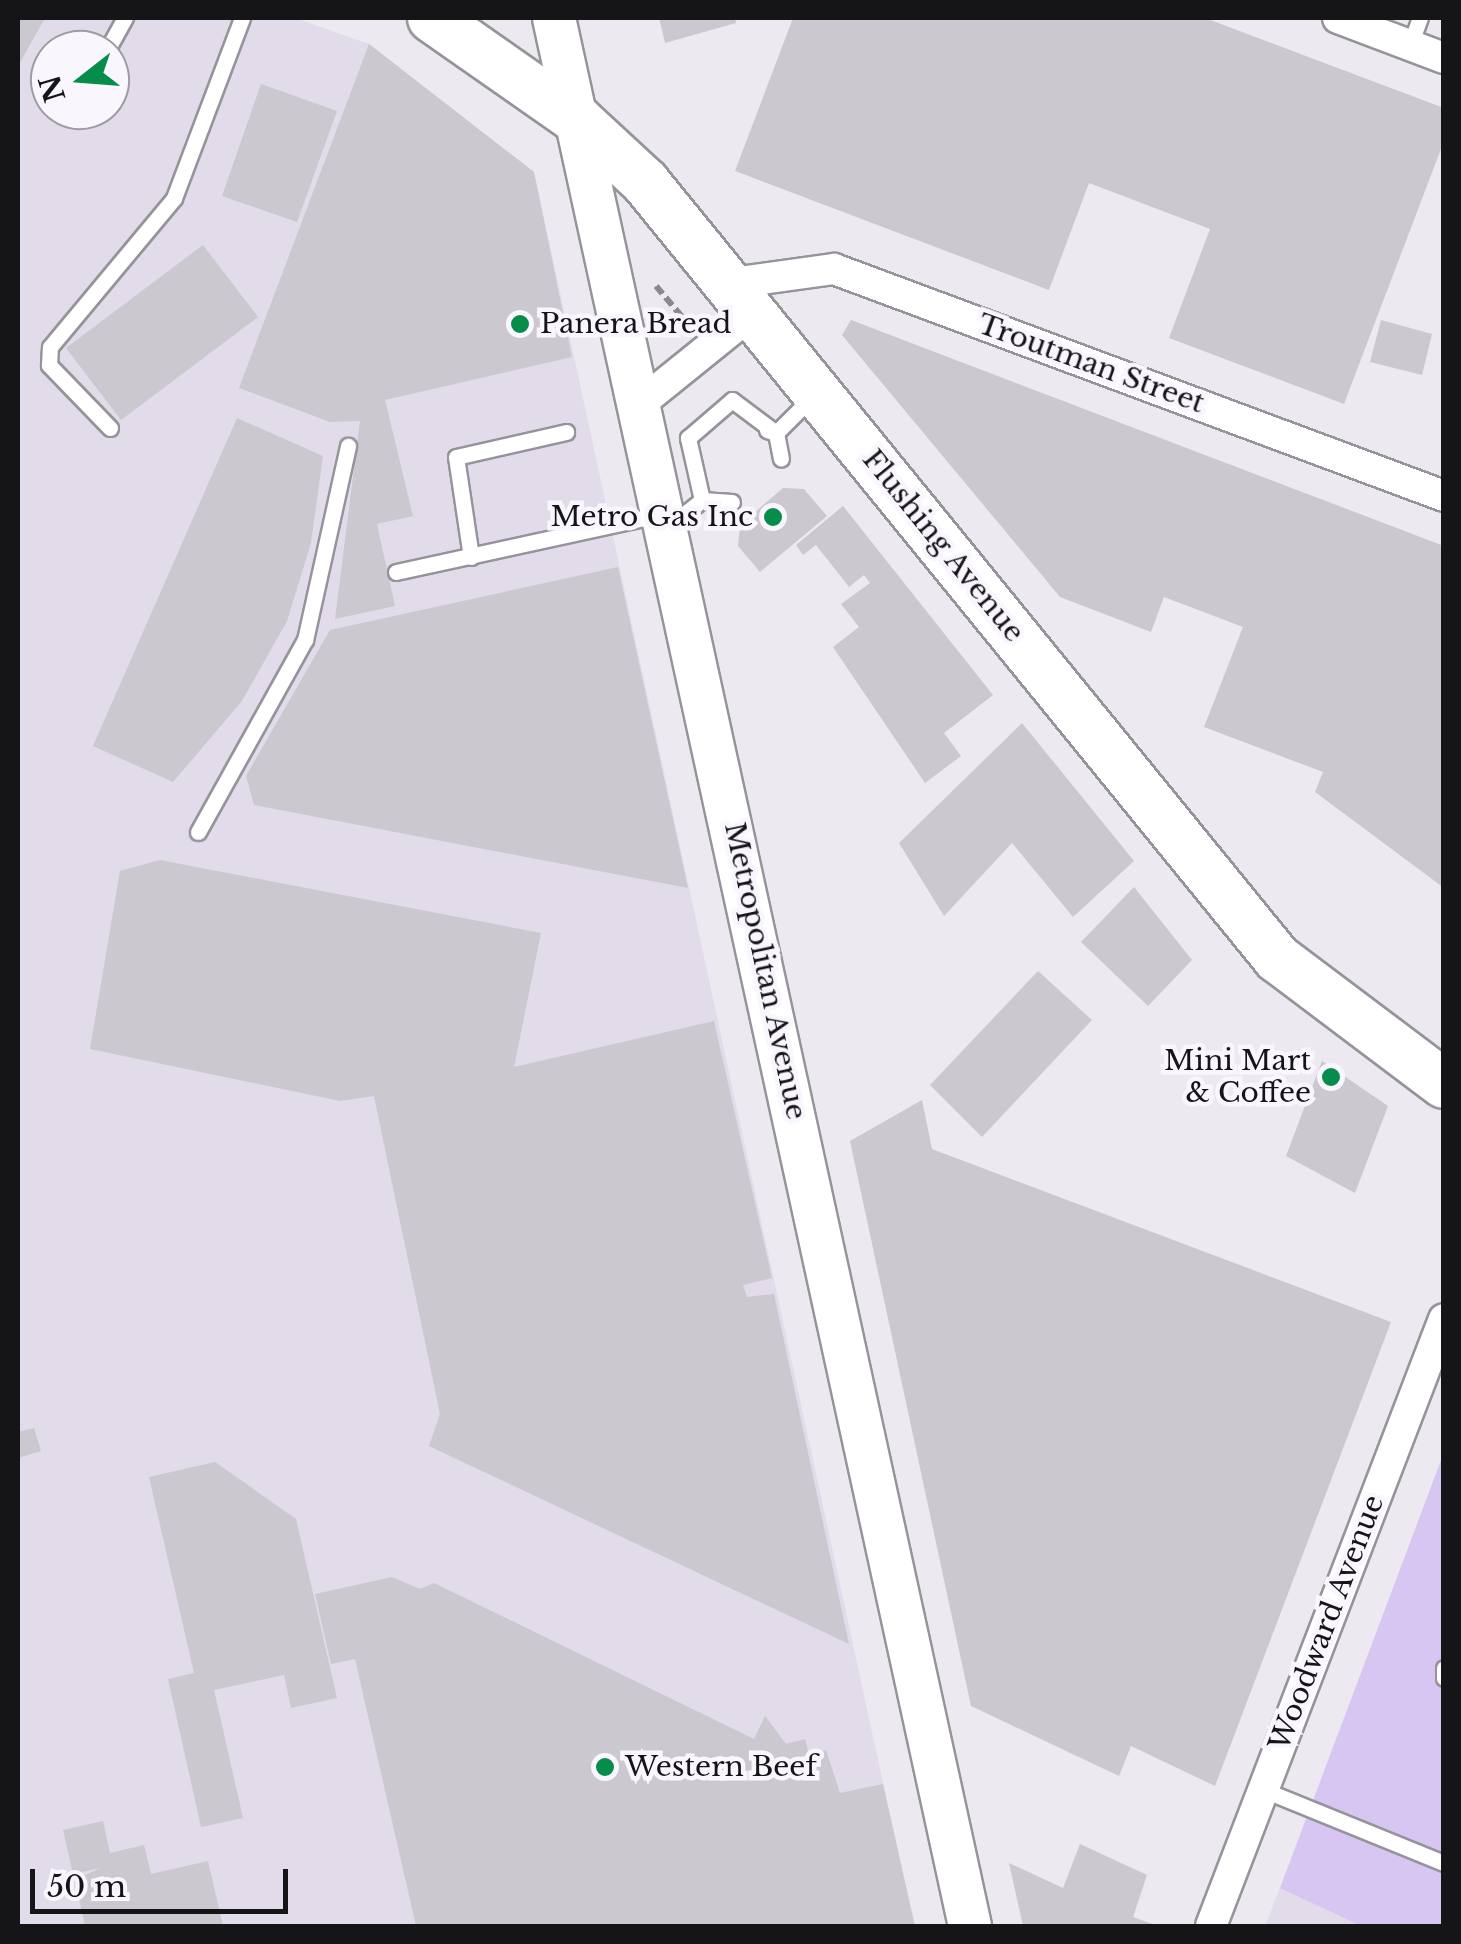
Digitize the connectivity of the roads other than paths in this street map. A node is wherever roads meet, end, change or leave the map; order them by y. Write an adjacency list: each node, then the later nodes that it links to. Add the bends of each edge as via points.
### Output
1 (242, 18): 12 (lane, via 174,198 50,346 49,366)
2 (432, 18): 7 (main road, Flushing Avenue)
3 (554, 18): 7 (main road, Metropolitan Avenue)
4 (1338, 18): 5 (street)
5 (1415, 31): 6 (street)
6 (1444, 58)
7 (580, 121): 8 (main road, Flushing Avenue); 10 (main road, Metropolitan Avenue)
8 (744, 296): 9 (main road, Flushing Avenue); 10 (street); 18 (street, Troutman Street, via 834,269)
9 (818, 391): 14 (lane); 24 (main road, Flushing Avenue, via 1277,958)
10 (642, 402): 20 (main road, Metropolitan Avenue)
11 (754, 427): 14 (lane)
12 (110, 428)
13 (566, 432): 21 (lane, via 456,457)
14 (776, 433): 16 (lane); 20 (lane, via 732,400 688,438)
15 (348, 446): 23 (lane, via 305,640)
16 (781, 459)
17 (707, 469): 20 (lane)
18 (1444, 496)
19 (732, 502): 20 (lane)
20 (679, 513): 21 (lane); 30 (main road, Metropolitan Avenue)
21 (470, 557): 22 (lane)
22 (396, 572)
23 (198, 832)
24 (1444, 1084)
25 (1444, 1319): 28 (street, Woodward Avenue)
26 (1444, 1668): 27 (lane)
27 (1444, 1678)
28 (1264, 1790): 29 (lane); 31 (street, Woodward Avenue)
29 (1444, 1863)
30 (970, 1926)
31 (1211, 1926)

